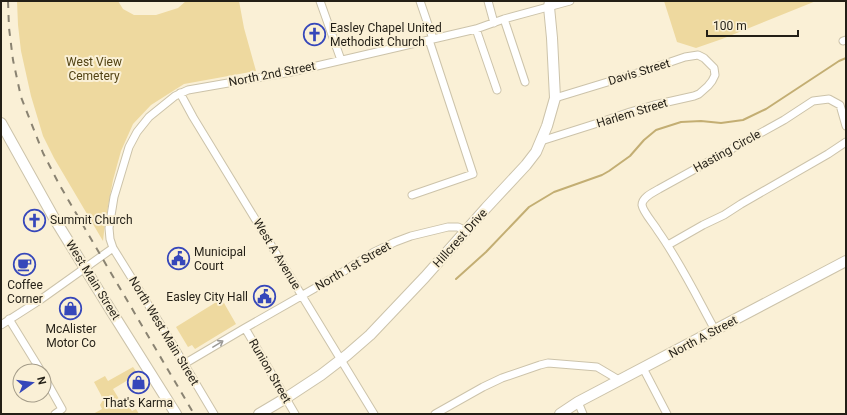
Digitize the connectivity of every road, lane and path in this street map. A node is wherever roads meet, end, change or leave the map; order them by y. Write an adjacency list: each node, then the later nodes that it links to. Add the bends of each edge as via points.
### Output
1 (320, 1): 10 (street)
2 (420, 1): 9 (street)
3 (488, 1): 7 (street)
4 (570, 1): 5 (street, North 2nd Street)
5 (549, 4): 6 (street, North 2nd Street); 15 (main road, Hillcrest Drive)
6 (504, 19): 7 (street, North 2nd Street); 12 (street)
7 (494, 23): 8 (street, North 2nd Street)
8 (476, 29): 9 (street, North 2nd Street); 13 (street)
9 (431, 39): 10 (street, North 2nd Street); 20 (street, via 473,174)
10 (342, 60): 14 (street, North 2nd Street, via 291,72 188,90)
11 (715, 75): 15 (street, Davis Street, via 714,68 698,55); 18 (street, Harlem Street, via 708,86 694,96 630,112)
12 (524, 82)
13 (497, 90)
14 (180, 94): 23 (street, North 2nd Street, via 148,117 129,147 114,197 109,228); 26 (street, West A Avenue)
15 (555, 98): 18 (main road, Hillcrest Drive)
16 (1, 123): 25 (main road, West Main Street)
17 (846, 126): 22 (street, Hasting Circle, via 840,105 829,99 813,101 646,197 642,201 642,206)
18 (541, 141): 21 (main road, Hillcrest Drive, via 526,165)
19 (846, 142): 22 (street, via 724,215)
20 (412, 195)
21 (466, 231): 26 (street, North 1st Street, via 458,227 448,227 395,242); 31 (main road, Hillcrest Drive, via 370,335)
22 (668, 245): 30 (street, Hasting Circle)
23 (113, 248): 25 (street); 33 (street, North West Main Street)
24 (846, 261): 30 (main road, North A Street)
25 (85, 268): 27 (street); 40 (main road, West Main Street)
26 (302, 295): 29 (street, North 1st Street); 31 (street, West A Avenue)
27 (9, 319): 28 (street); 32 (street)
28 (1, 325)
29 (244, 328): 33 (street, North 1st Street, one-way to 29); 37 (street, Runion Street)
30 (715, 330): 34 (main road, North A Street)
31 (341, 360): 37 (main road, Hillcrest Drive); 44 (street, West A Avenue)
32 (36, 363)
33 (184, 364): 41 (street, North West Main Street)
34 (643, 368): 35 (main road, North A Street); 48 (street)
35 (619, 380): 38 (main road, North A Street); 45 (street, via 597,367 548,363 502,378)
36 (52, 391): 39 (street, via 62,409)
37 (286, 398): 42 (main road, Hillcrest Drive); 43 (street, Runion Street)
38 (578, 402): 46 (main road, North A Street); 47 (street)
39 (55, 414)
40 (176, 414)
41 (214, 414)
42 (259, 414)
43 (295, 414)
44 (374, 414)
45 (435, 414)
46 (560, 414)
47 (584, 414)
48 (667, 414)

